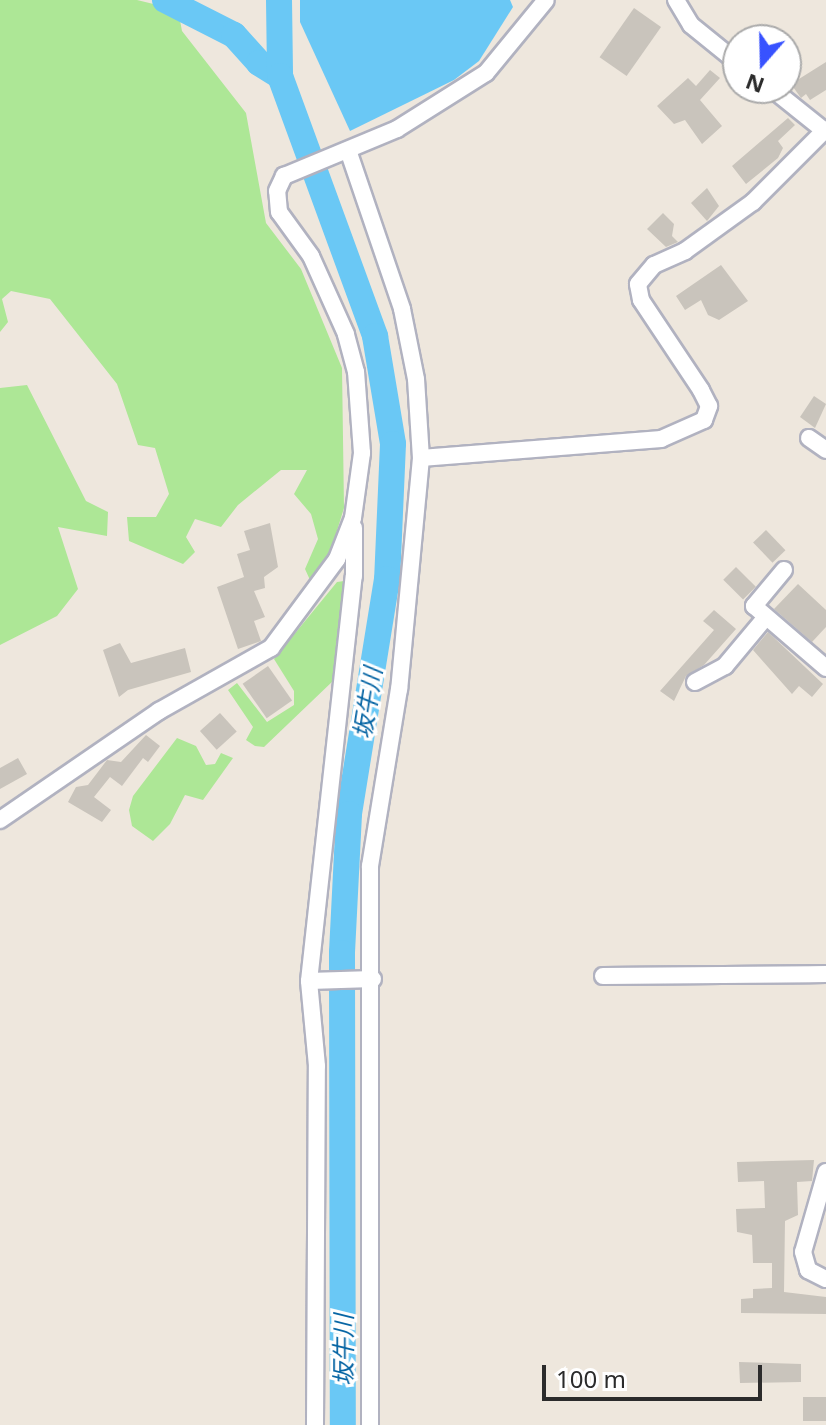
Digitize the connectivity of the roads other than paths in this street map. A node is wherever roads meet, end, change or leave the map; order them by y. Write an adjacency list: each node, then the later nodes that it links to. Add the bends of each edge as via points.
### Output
1 (546, 0): 6 (street, via 486,73 397,129)
2 (676, 0): 3 (street, via 691,25)
3 (722, 50)
4 (791, 104): 5 (street)
5 (825, 131): 9 (street, via 753,202 685,251 654,265 638,284 641,300 709,406 704,420 661,439)
6 (348, 150): 9 (street, via 402,309 416,379); 10 (street, via 284,176 276,203 311,256 346,334 356,372 362,453)
7 (809, 438): 8 (street)
8 (826, 450)
9 (421, 458): 18 (street, via 399,689 370,866)
10 (353, 518): 15 (street, via 337,559 271,648 159,711); 19 (street, via 354,576)
11 (784, 570): 12 (street, via 754,606)
12 (766, 617): 13 (street); 14 (street, via 725,666)
13 (825, 664)
14 (695, 682)
15 (0, 820)
16 (826, 974): 17 (street)
17 (603, 976)
18 (367, 980): 19 (street); 23 (street)
19 (316, 981): 22 (street)
20 (826, 1172): 21 (street, via 803,1252 808,1270)
21 (826, 1279)
22 (315, 1425)
23 (370, 1425)

